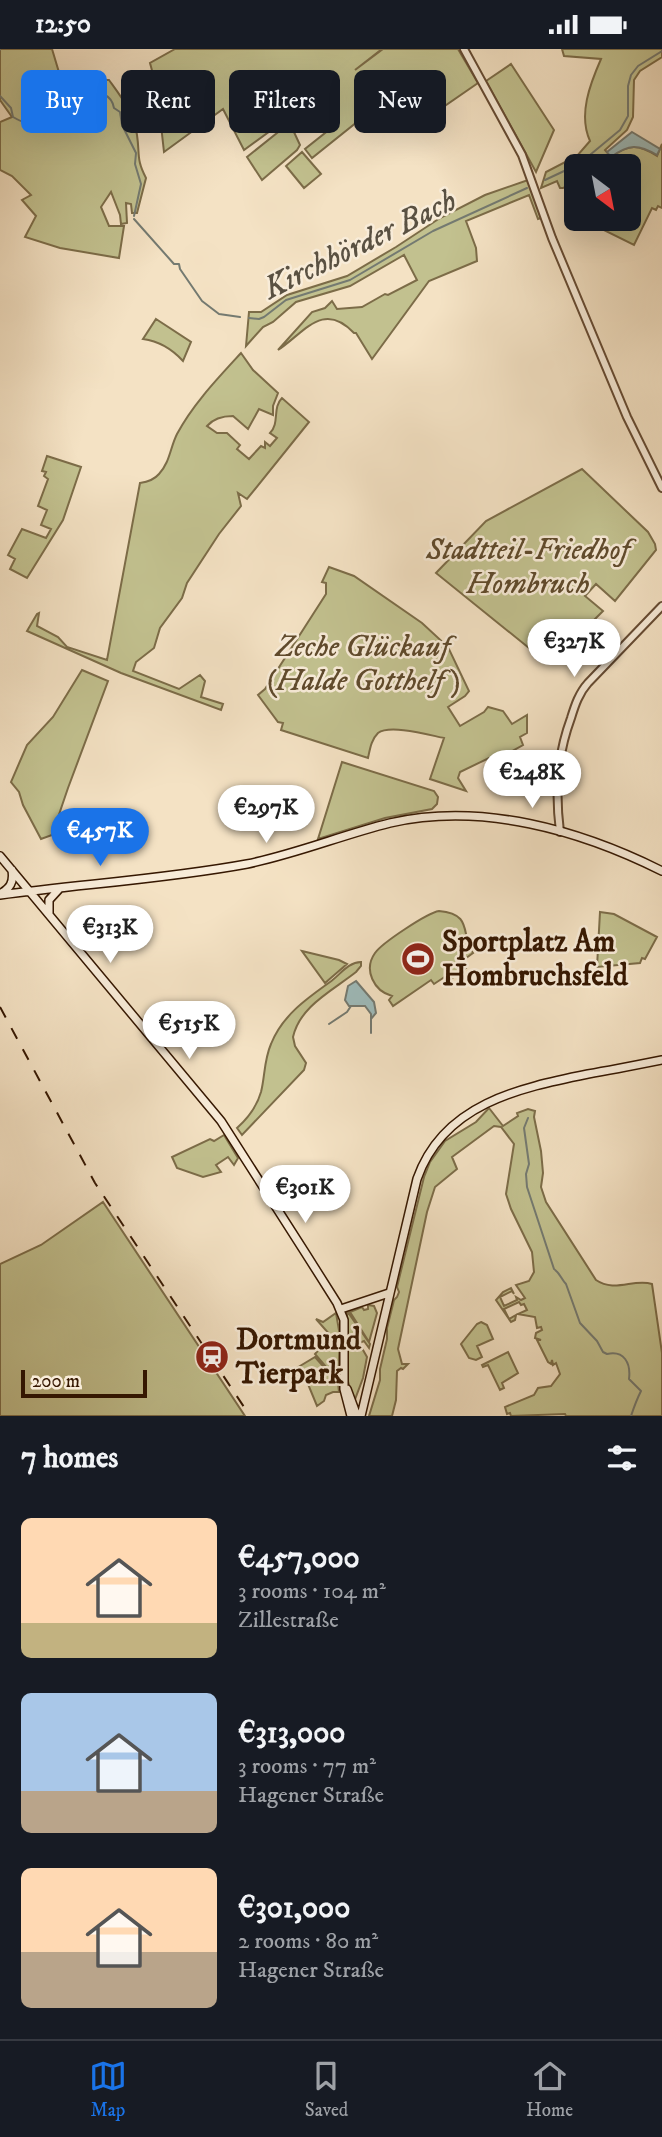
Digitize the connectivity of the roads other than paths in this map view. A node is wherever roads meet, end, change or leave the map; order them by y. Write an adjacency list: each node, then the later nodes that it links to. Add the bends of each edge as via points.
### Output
1 (464, 49): 2 (street, via 525,162 627,417)
2 (662, 488)
3 (662, 606): 4 (street, via 578,698 560,753)
4 (559, 832): 7 (main road); 8 (main road, via 497,818 428,817 251,863)
5 (0, 856): 6 (main road)
6 (12, 870): 9 (main road); 10 (main road, via 12,883)
7 (662, 871)
8 (62, 887): 9 (main road); 11 (main road, via 49,900)
9 (30, 891): 10 (main road); 11 (main road)
10 (0, 895)
11 (49, 913): 14 (main road, via 226,1129)
12 (662, 1060): 13 (main road, via 530,1086 484,1104 454,1125 419,1172)
13 (389, 1293): 14 (main road); 17 (main road)
14 (341, 1310): 15 (main road)
15 (344, 1382): 16 (main road); 17 (main road)
16 (351, 1416)
17 (359, 1416)

